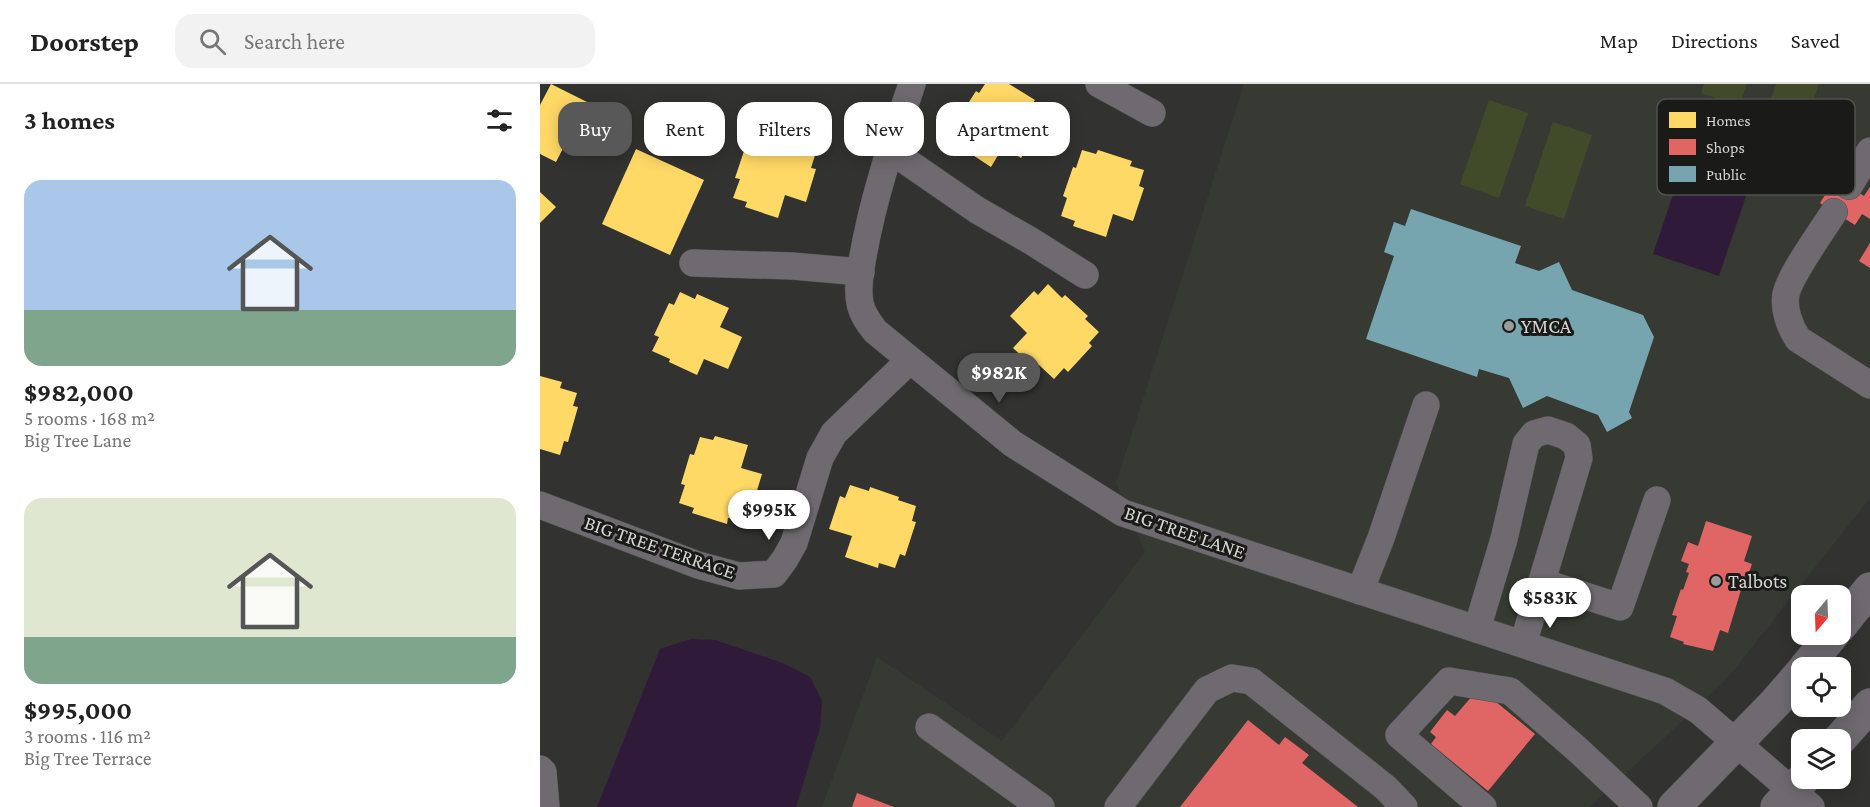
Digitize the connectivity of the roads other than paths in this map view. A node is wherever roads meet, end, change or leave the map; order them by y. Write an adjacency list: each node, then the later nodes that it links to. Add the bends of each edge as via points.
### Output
1 (912, 84): 3 (street, BIG TREE LANE)
2 (1099, 84): 4 (street)
3 (906, 102)
4 (1152, 113)
5 (1870, 151): 8 (street)
6 (888, 156): 11 (street, BIG TREE LANE, via 866,236)
7 (899, 156): 12 (street, via 977,210)
8 (1855, 176)
9 (1834, 212): 14 (street, via 1792,281 1785,305 1798,339)
10 (693, 263): 11 (street)
11 (861, 272): 13 (street, BIG TREE LANE, via 860,304 867,320)
12 (1085, 275)
13 (910, 360): 17 (street, BIG TREE TERRACE, via 834,433 820,458 794,543 774,573 739,576); 20 (street, BIG TREE LANE, via 1013,444 1123,513)
14 (1870, 385)
15 (1426, 405): 20 (street)
16 (1657, 500): 18 (street, via 1620,608)
17 (540, 505)
18 (1542, 582): 22 (street, via 1579,458 1577,445 1548,430 1534,434 1526,444 1504,539); 23 (street)
19 (1870, 589): 21 (main road)
20 (1360, 591): 22 (street, BIG TREE LANE)
21 (1851, 612)
22 (1477, 629): 23 (street, BIG TREE LANE)
23 (1523, 644): 30 (street, BIG TREE LANE, via 1665,691 1698,710)
24 (1824, 645): 25 (main road)
25 (1815, 657)
26 (1791, 685): 30 (main road)
27 (1870, 705): 29 (main road)
28 (930, 727): 34 (street)
29 (1849, 729)
30 (1737, 743): 32 (street, BIG TREE LANE); 39 (main road)
31 (540, 769): 33 (street)
32 (1796, 796)
33 (546, 807)
34 (1041, 807)
35 (1118, 807): 36 (street, via 1207,690 1232,678 1251,681 1386,788)
36 (1404, 807)
37 (1483, 807): 38 (street, via 1399,735 1449,681 1510,692)
38 (1639, 807)
39 (1674, 807)

